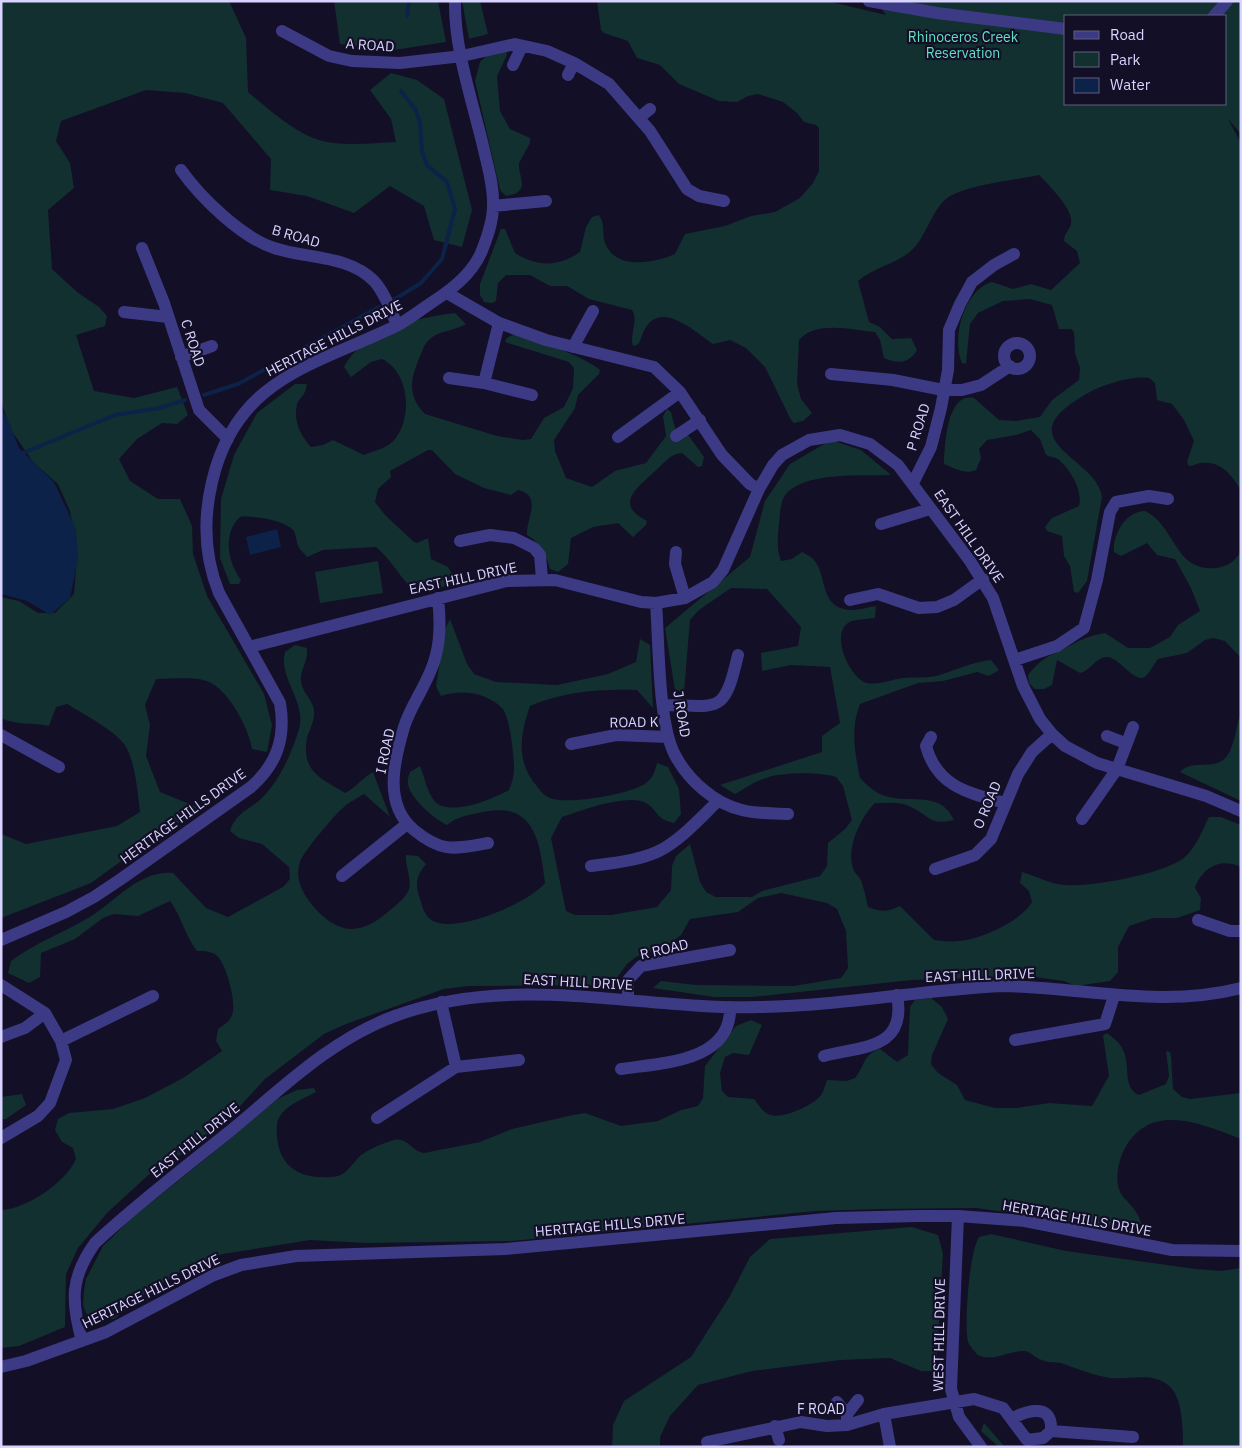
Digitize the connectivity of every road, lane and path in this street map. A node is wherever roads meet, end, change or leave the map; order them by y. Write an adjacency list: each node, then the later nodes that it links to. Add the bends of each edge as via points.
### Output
1 (455, 1): 8 (street, HERITAGE HILLS DRIVE)
2 (869, 1): 5 (street)
3 (1227, 1): 4 (street)
4 (1215, 15)
5 (1064, 29)
6 (282, 30): 8 (street, A ROAD, via 329,56 352,61 400,62)
7 (522, 46): 8 (street, A ROAD, via 515,44); 9 (street, A ROAD, via 547,51); 10 (street)
8 (462, 56): 17 (street, HERITAGE HILLS DRIVE, via 491,178)
9 (574, 63): 11 (street); 13 (street, A ROAD, via 609,84)
10 (513, 65)
11 (568, 75)
12 (650, 109): 13 (street)
13 (640, 117): 16 (street, A ROAD, via 684,192)
14 (181, 170): 25 (street, B ROAD, via 229,220 260,241 273,248 357,267 375,282)
15 (546, 201): 17 (street)
16 (724, 201)
17 (493, 206): 20 (street, HERITAGE HILLS DRIVE, via 489,231 480,255 471,269)
18 (142, 248): 23 (street, C ROAD)
19 (1014, 254): 33 (street, via 972,282 960,304 949,330 948,370)
20 (446, 293): 24 (street); 25 (street, HERITAGE HILLS DRIVE)
21 (593, 311): 27 (street)
22 (124, 312): 23 (street)
23 (168, 317): 28 (street, C ROAD)
24 (499, 322): 27 (street, via 546,340); 32 (street)
25 (398, 325): 39 (street, HERITAGE HILLS DRIVE, via 324,357 272,385 246,409)
26 (212, 346): 28 (street)
27 (573, 346): 34 (street, via 654,367)
28 (181, 357): 39 (street, C ROAD, via 198,410)
29 (1010, 366): 33 (street, P ROAD, via 981,385)
30 (831, 374): 33 (street, via 893,380)
31 (449, 378): 32 (street)
32 (484, 383): 35 (street)
33 (943, 390): 40 (street, P ROAD, via 931,446)
34 (680, 392): 36 (street); 37 (street)
35 (532, 395)
36 (700, 420): 38 (street); 41 (street, via 722,455)
37 (618, 436)
38 (676, 436)
39 (228, 439): 53 (street, HERITAGE HILLS DRIVE, via 210,487 206,510 207,552 219,593)
40 (913, 483): 41 (street, EAST HILL DRIVE, via 885,453 870,444 855,438 832,436 809,440 782,455); 43 (street, EAST HILL DRIVE)
41 (759, 489): 50 (street, EAST HILL DRIVE, via 723,570 713,582)
42 (1168, 499): 55 (street, via 1148,496 1116,502 1110,512 1098,580 1084,628 1058,646)
43 (930, 509): 44 (street); 48 (street, EAST HILL DRIVE)
44 (881, 524)
45 (460, 542): 47 (street, via 490,535 514,538 534,548 540,556)
46 (676, 552): 50 (street, via 675,564)
47 (542, 579): 49 (street, EAST HILL DRIVE, via 507,581); 52 (street, EAST HILL DRIVE)
48 (983, 579): 51 (street, via 954,600 937,607 919,608 878,594); 55 (street, EAST HILL DRIVE)
49 (438, 598): 53 (street, EAST HILL DRIVE); 72 (street, I ROAD, via 440,618 436,655 404,727 393,772 394,797)
50 (685, 598): 52 (street, EAST HILL DRIVE)
51 (850, 600)
52 (656, 603): 56 (street, J ROAD)
53 (249, 647): 79 (street, HERITAGE HILLS DRIVE, via 273,687 282,718 279,750 261,778 114,884 66,912)
54 (738, 655): 56 (street, via 729,687 720,703 710,706)
55 (1015, 660): 58 (street, EAST HILL DRIVE, via 1031,704)
56 (664, 705): 60 (street, J ROAD)
57 (1133, 727): 63 (street)
58 (1052, 734): 66 (street, EAST HILL DRIVE, via 1081,756); 68 (street, O ROAD, via 1032,752)
59 (1, 736): 65 (street)
60 (668, 736): 64 (street, ROAD K, via 616,735); 67 (street, J ROAD, via 675,756 699,786)
61 (1107, 736): 63 (street)
62 (931, 737): 68 (street, via 926,746 936,771 953,786)
63 (1126, 743): 66 (street)
64 (571, 744)
65 (59, 767)
66 (1117, 769): 69 (street, EAST HILL DRIVE, via 1206,796); 71 (street)
67 (718, 801): 70 (street, J ROAD, via 742,810); 74 (street, via 692,826 658,851 634,859)
68 (1004, 803): 75 (street, O ROAD, via 990,839 975,855)
69 (1241, 811)
70 (788, 814)
71 (1082, 819)
72 (407, 824): 73 (street, I ROAD, via 422,837 444,848); 76 (street)
73 (488, 843)
74 (591, 866)
75 (935, 869)
76 (342, 876)
77 (1198, 920): 78 (street, via 1230,931)
78 (1241, 931)
79 (1, 940)
80 (730, 950): 86 (street, R ROAD, via 641,966 628,980)
81 (1, 985): 89 (street)
82 (1240, 991): 85 (street, EAST HILL DRIVE, via 1164,998)
83 (898, 995): 85 (street, EAST HILL DRIVE, via 1029,986); 88 (street, EAST HILL DRIVE, via 822,1004); 93 (street, via 898,1021 895,1030 884,1041)
84 (152, 996): 92 (street)
85 (1114, 996): 91 (street, via 1105,1024)
86 (628, 1000): 87 (street, EAST HILL DRIVE, via 534,993); 88 (street, EAST HILL DRIVE)
87 (441, 1002): 95 (street); 101 (street, EAST HILL DRIVE, via 392,1017 323,1055 95,1243 77,1274 74,1292)
88 (730, 1007): 96 (street, via 731,1021 709,1048 689,1059)
89 (45, 1013): 90 (street, via 26,1028); 92 (street)
90 (1, 1036)
91 (1015, 1040)
92 (61, 1041): 98 (street, via 66,1060 50,1103 38,1116)
93 (824, 1056)
94 (519, 1060): 95 (street)
95 (456, 1067): 97 (street)
96 (621, 1070)
97 (377, 1118)
98 (1, 1138)
99 (958, 1216): 100 (street, HERITAGE HILLS DRIVE, via 1025,1221 1172,1250); 101 (street, HERITAGE HILLS DRIVE, via 836,1218 506,1249 268,1259 214,1275 128,1321); 105 (street, WEST HILL DRIVE, via 951,1375)
100 (1241, 1252)
101 (82, 1341): 102 (street, HERITAGE HILLS DRIVE)
102 (1, 1367)
103 (858, 1400): 108 (street)
104 (837, 1402): 108 (street)
105 (953, 1403): 106 (street, F ROAD, via 907,1405); 107 (street, F ROAD, via 974,1399 988,1402 1003,1408); 115 (street, WEST HILL DRIVE, via 963,1425)
106 (884, 1414): 108 (street, F ROAD); 114 (street)
107 (1013, 1418): 110 (street, via 1030,1409 1038,1411 1046,1415); 110 (street, via 1027,1440 1043,1438)
108 (847, 1420): 109 (street, F ROAD, via 827,1426 801,1422)
109 (775, 1426): 111 (street, F ROAD, via 749,1440); 113 (street)
110 (1051, 1430): 112 (street)
111 (714, 1437)
112 (1133, 1437)
113 (779, 1440)
114 (890, 1447)
115 (981, 1447)

